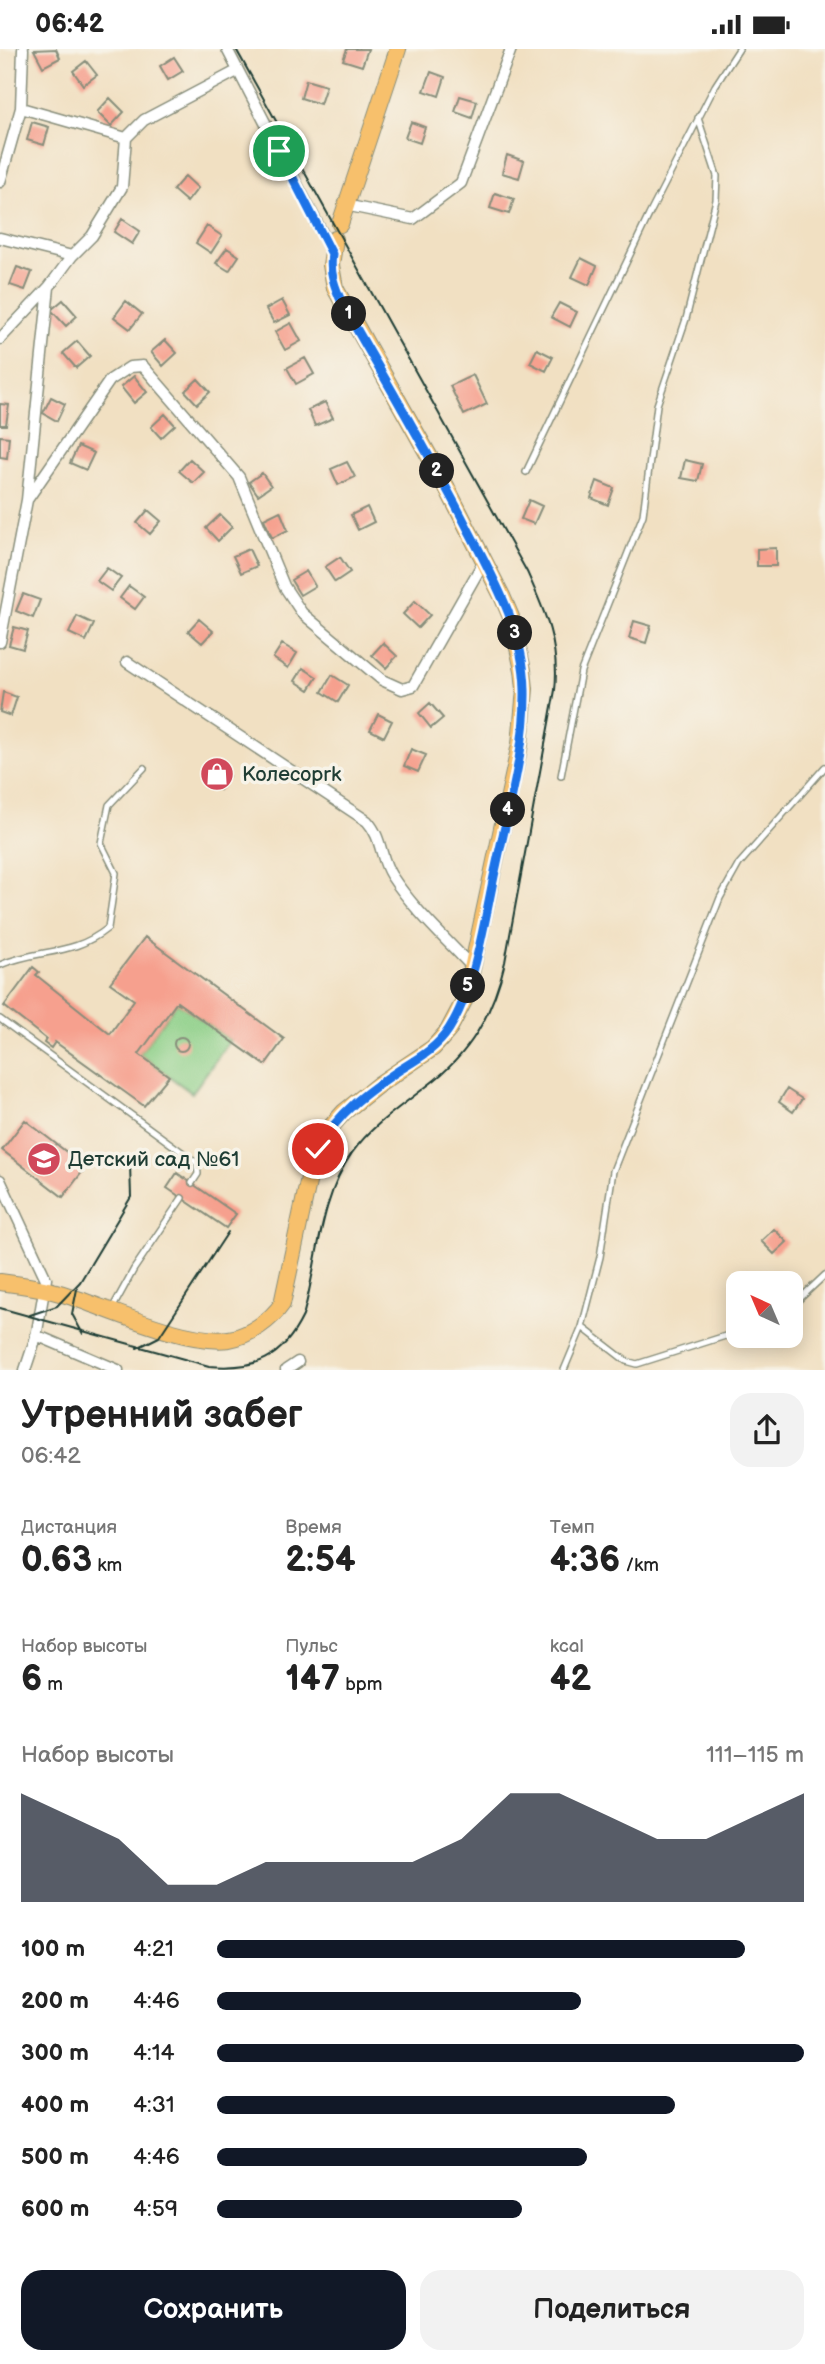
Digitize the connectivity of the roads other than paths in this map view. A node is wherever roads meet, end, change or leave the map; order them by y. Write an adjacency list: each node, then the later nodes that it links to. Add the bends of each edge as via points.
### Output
1 (23, 49): 7 (street)
2 (227, 49): 6 (street)
3 (398, 49): 11 (main road)
4 (511, 49): 11 (street, via 461,184 413,219)
5 (739, 49): 8 (lane)
6 (237, 71): 9 (street, via 144,120); 13 (street)
7 (21, 108): 9 (street); 10 (street)
8 (698, 118): 17 (lane); 24 (lane, via 717,176 716,201 686,319 657,405 643,515 581,671)
9 (126, 138): 14 (street, via 122,187 92,236)
10 (0, 182)
11 (345, 205): 13 (main road)
12 (0, 237): 14 (street)
13 (336, 239): 19 (main road, via 331,265 335,288)
14 (72, 256): 15 (street)
15 (49, 287): 16 (street); 18 (street)
16 (0, 339)
17 (526, 472)
18 (27, 500): 19 (street, via 110,380 130,367 143,366 239,477 284,586 302,613 382,680 402,689 413,686); 20 (street)
19 (484, 561): 26 (main road, via 511,617 525,689 509,804)
20 (0, 642)
21 (127, 662): 26 (street, via 367,821 376,830 386,867 397,883)
22 (825, 767): 36 (lane, via 739,864 720,898 613,1171 600,1257)
23 (144, 768): 25 (lane, via 109,805 101,843 116,873 108,927 89,943)
24 (561, 776)
25 (0, 965)
26 (472, 967): 35 (main road, via 462,1005 433,1048 378,1085 328,1130 310,1173 291,1274 276,1312 227,1339 181,1332)
27 (0, 1019): 29 (lane, via 197,1163 198,1174)
28 (0, 1180): 33 (street, via 44,1270)
29 (192, 1183)
30 (182, 1198): 35 (lane)
31 (825, 1275): 34 (lane)
32 (4, 1281): 33 (main road)
33 (44, 1289): 35 (main road); 37 (street)
34 (803, 1296)
35 (110, 1312)
36 (582, 1328): 38 (lane, via 626,1361 637,1364); 43 (lane)
37 (36, 1336): 40 (street); 41 (street)
38 (726, 1336)
39 (298, 1362): 42 (street)
40 (25, 1370)
41 (118, 1370)
42 (286, 1370)
43 (564, 1370)

